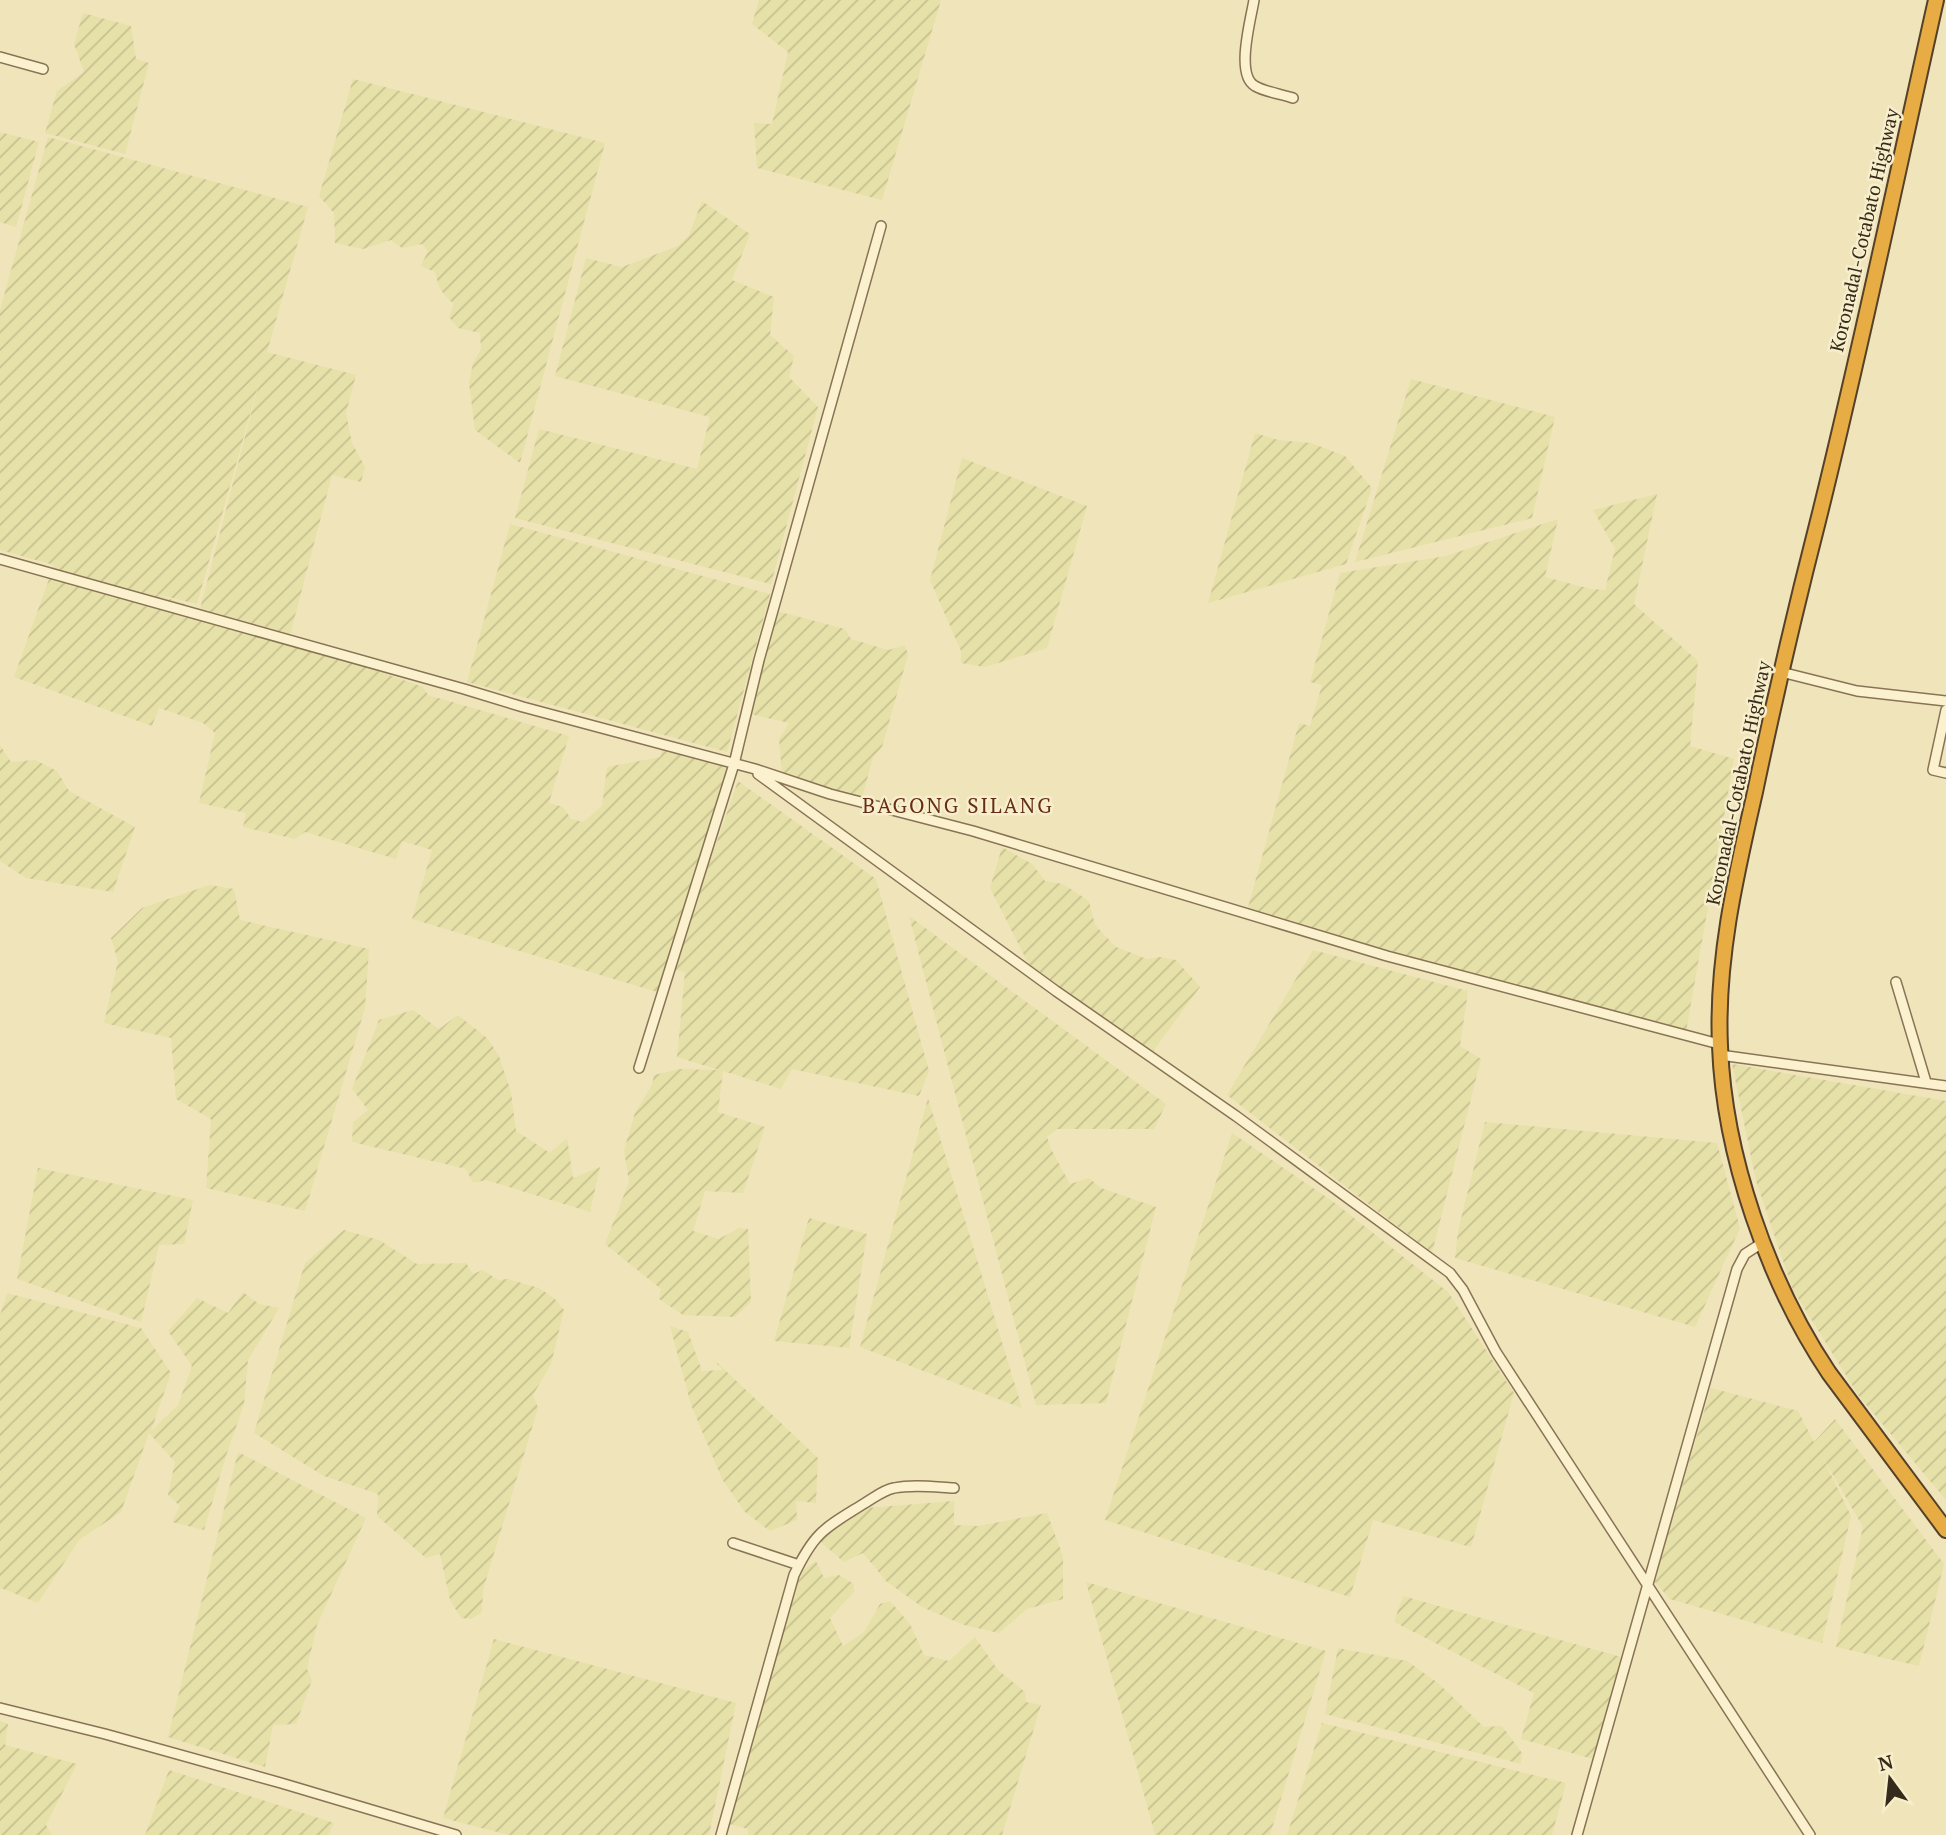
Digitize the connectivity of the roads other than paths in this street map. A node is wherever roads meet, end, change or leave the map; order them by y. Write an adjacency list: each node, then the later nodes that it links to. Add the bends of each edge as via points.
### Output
1 (1254, 0): 5 (street, via 1244,63 1249,82)
2 (1936, 0): 8 (highway, Koronadal-Cotabato Highway)
3 (0, 57): 4 (street)
4 (43, 69)
5 (1293, 98)
6 (881, 226): 11 (street)
7 (0, 559): 11 (street)
8 (1781, 672): 9 (street, via 1857,691); 15 (highway, Koronadal-Cotabato Highway, via 1729,918 1721,981)
9 (1946, 701)
10 (1946, 710): 13 (street, via 1933,769)
11 (734, 764): 12 (street); 16 (street)
12 (751, 768): 15 (street); 24 (street, via 1443,1267 1458,1282 1496,1352)
13 (1946, 773)
14 (1896, 982): 17 (street)
15 (1720, 1050): 17 (street); 19 (highway, Koronadal-Cotabato Highway, via 1731,1135)
16 (639, 1068)
17 (1926, 1082): 18 (street)
18 (1946, 1086)
19 (1762, 1243): 21 (highway, Koronadal-Cotabato Highway, via 1812,1347); 24 (street, via 1745,1254 1737,1269)
20 (954, 1488): 23 (street, via 885,1490 818,1534)
21 (1946, 1530)
22 (733, 1543): 23 (street)
23 (799, 1565): 27 (street)
24 (1648, 1586): 28 (street); 29 (street)
25 (0, 1707): 26 (street)
26 (456, 1835)
27 (721, 1835)
28 (1577, 1835)
29 (1810, 1835)

